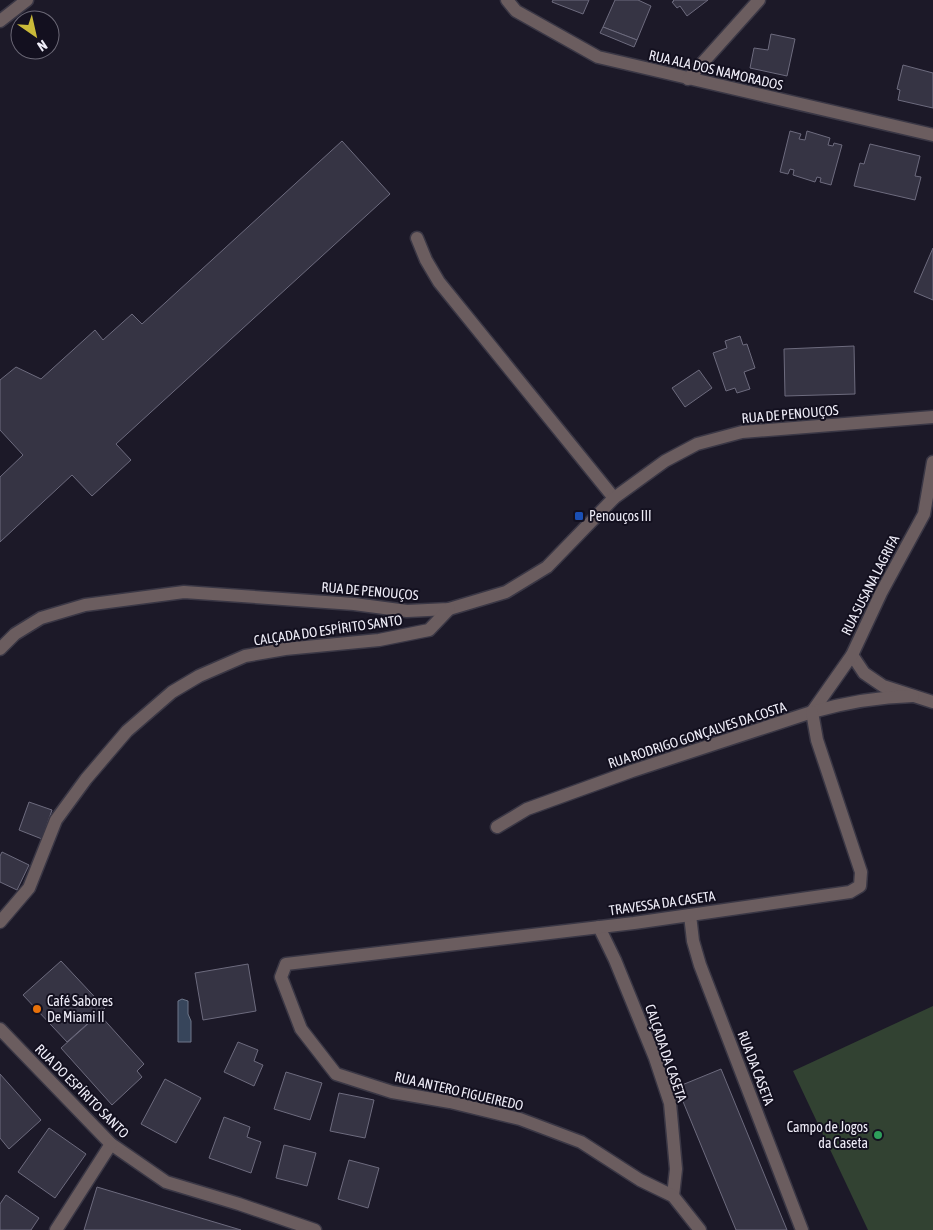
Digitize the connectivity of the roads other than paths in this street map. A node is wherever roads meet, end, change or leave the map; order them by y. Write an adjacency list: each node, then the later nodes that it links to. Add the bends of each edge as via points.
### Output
1 (27, 0): 4 (street)
2 (507, 0): 5 (street, RUA ALA DOS NAMORADOS, via 516,11 598,57)
3 (759, 0): 5 (street)
4 (0, 21)
5 (688, 79): 6 (street, RUA ALA DOS NAMORADOS)
6 (933, 135)
7 (417, 238): 10 (street, via 439,282)
8 (933, 417): 10 (street, RUA DE PENOUÇOS, via 742,432 697,444 665,461)
9 (933, 462): 13 (street, RUA SUSANA LAGRIFA, via 924,514)
10 (614, 498): 11 (street, RUA DE PENOUÇOS, via 547,568 506,592)
11 (449, 610): 12 (street, RUA DE PENOUÇOS, via 407,611 184,592 85,605 41,618 15,634); 19 (street, CALÇADA DO ESPÍRITO SANTO, via 429,630 379,640 285,648 244,656 172,692 127,731 86,779 56,820 29,888)
12 (0, 649)
13 (852, 655): 14 (street, RUA RODRIGO GONÇALVES DA COSTA, via 864,673 883,686); 16 (street, RUA SUSANA LAGRIFA)
14 (913, 696): 15 (street, RUA RODRIGO GONÇALVES DA COSTA); 16 (street, RUA RODRIGO GONÇALVES DA COSTA, via 877,697)
15 (933, 702)
16 (812, 712): 17 (street, RUA RODRIGO GONÇALVES DA COSTA, via 527,809); 18 (street, TRAVESSA DA CASETA, via 817,740 861,872 860,886 850,892)
17 (498, 827)
18 (690, 915): 20 (street, TRAVESSA DA CASETA); 28 (street, RUA DA CASETA, via 700,965)
19 (0, 922)
20 (599, 927): 21 (street, TRAVESSA DA CASETA); 24 (street, CALÇADA DA CASETA, via 655,1058 670,1103 676,1169)
21 (286, 964): 24 (street, RUA ANTERO FIGUEIREDO, via 281,978 301,1030 336,1074 392,1092 520,1119 581,1142 640,1180)
22 (0, 1029): 23 (street, RUA DO ESPÍRITO SANTO)
23 (111, 1144): 25 (street); 26 (street, RUA DO ESPÍRITO SANTO, via 166,1182)
24 (673, 1196): 27 (street, RUA ANTERO FIGUEIREDO)
25 (56, 1230)
26 (315, 1230)
27 (700, 1230)
28 (802, 1230)

